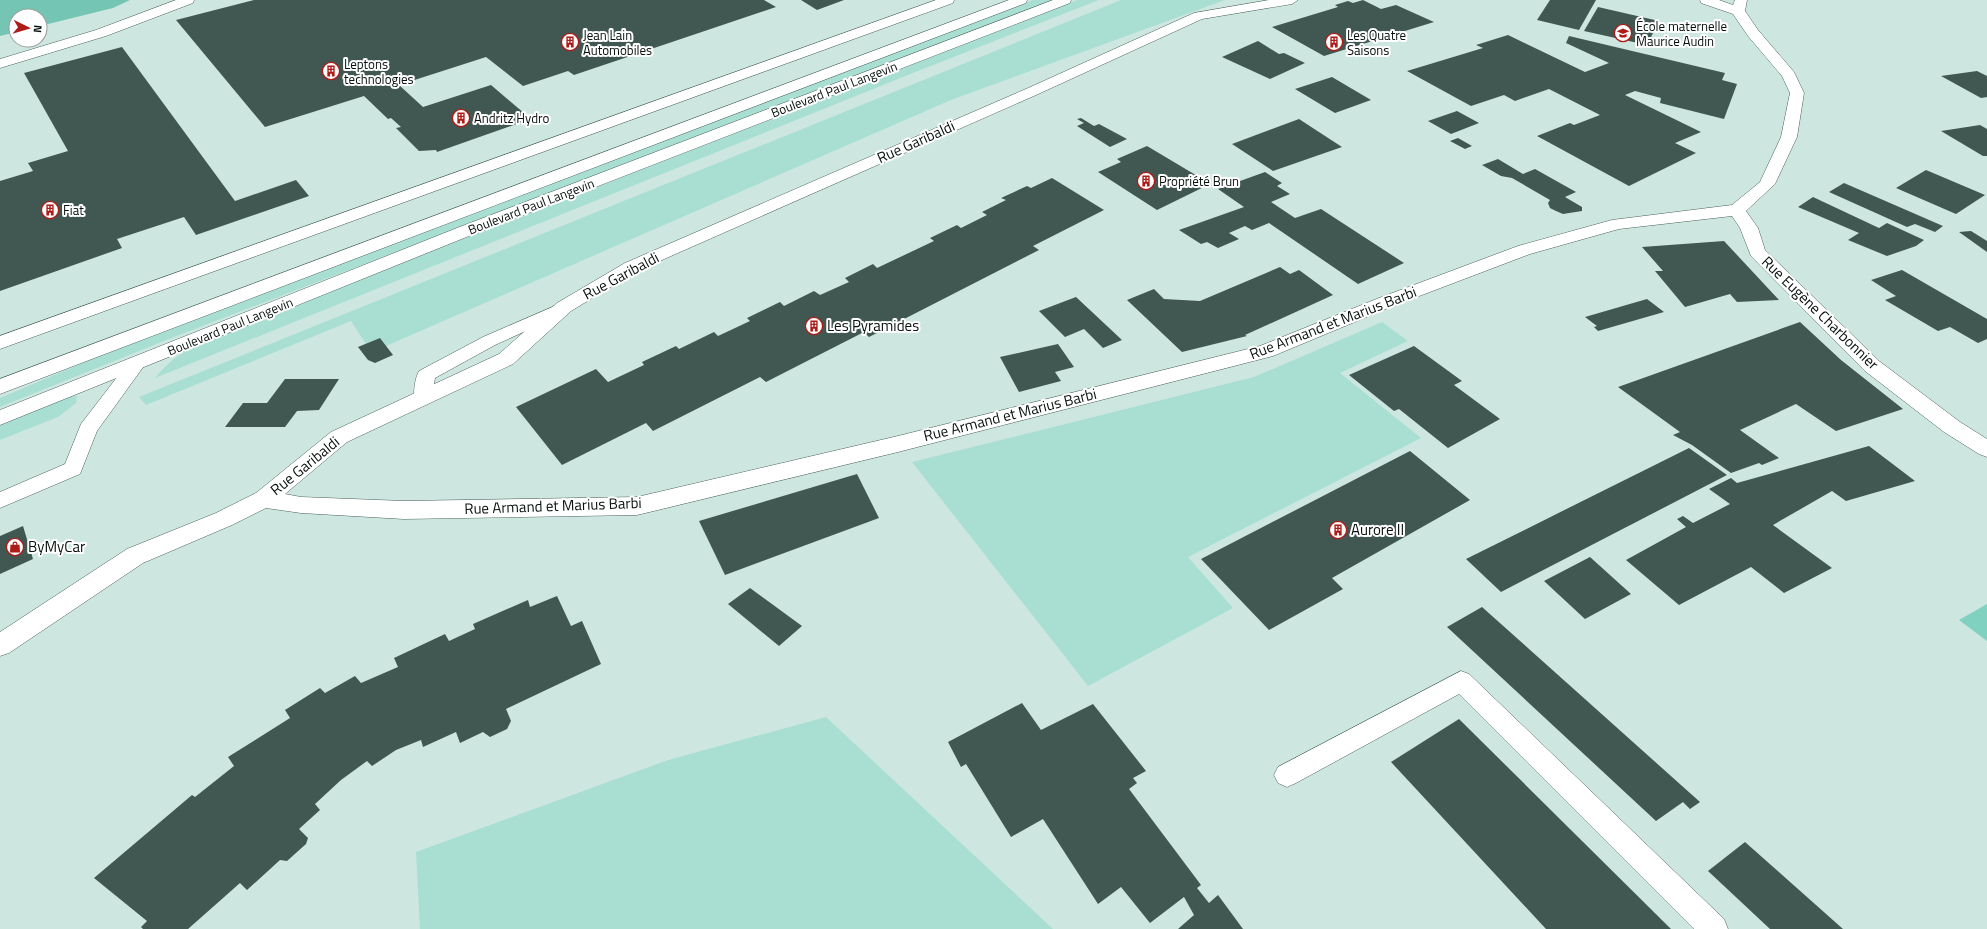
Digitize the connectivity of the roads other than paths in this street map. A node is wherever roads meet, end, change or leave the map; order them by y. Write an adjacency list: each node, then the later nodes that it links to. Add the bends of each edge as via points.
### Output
1 (188, 0): 8 (street, via 101,33)
2 (948, 0): 10 (street)
3 (1021, 0): 12 (street, Boulevard Paul Langevin)
4 (1065, 0): 11 (street, Boulevard Paul Langevin, via 470,230)
5 (1292, 0): 15 (street, Rue Garibaldi, via 1199,16 631,268 564,307 506,359 339,437)
6 (1706, 0): 7 (street)
7 (1739, 6): 9 (street, via 1753,33 1789,75 1797,93 1788,137 1767,184)
8 (0, 64)
9 (1737, 210): 14 (street, Rue Eugène Charbonnier, via 1749,228 1757,252 1872,366); 15 (street, Rue Armand et Marius Barbi, via 1618,224 1524,250 1266,351 898,444 637,506 404,510 301,505)
10 (0, 343)
11 (137, 363): 13 (street, Boulevard Paul Langevin); 16 (lane, via 88,429 73,468)
12 (0, 387)
13 (0, 418)
14 (1987, 449)
15 (264, 499): 17 (street, Rue Garibaldi, via 224,519 135,556)
16 (0, 500)
17 (0, 645)
18 (1287, 775): 19 (lane, via 1461,681)
19 (1714, 929)

